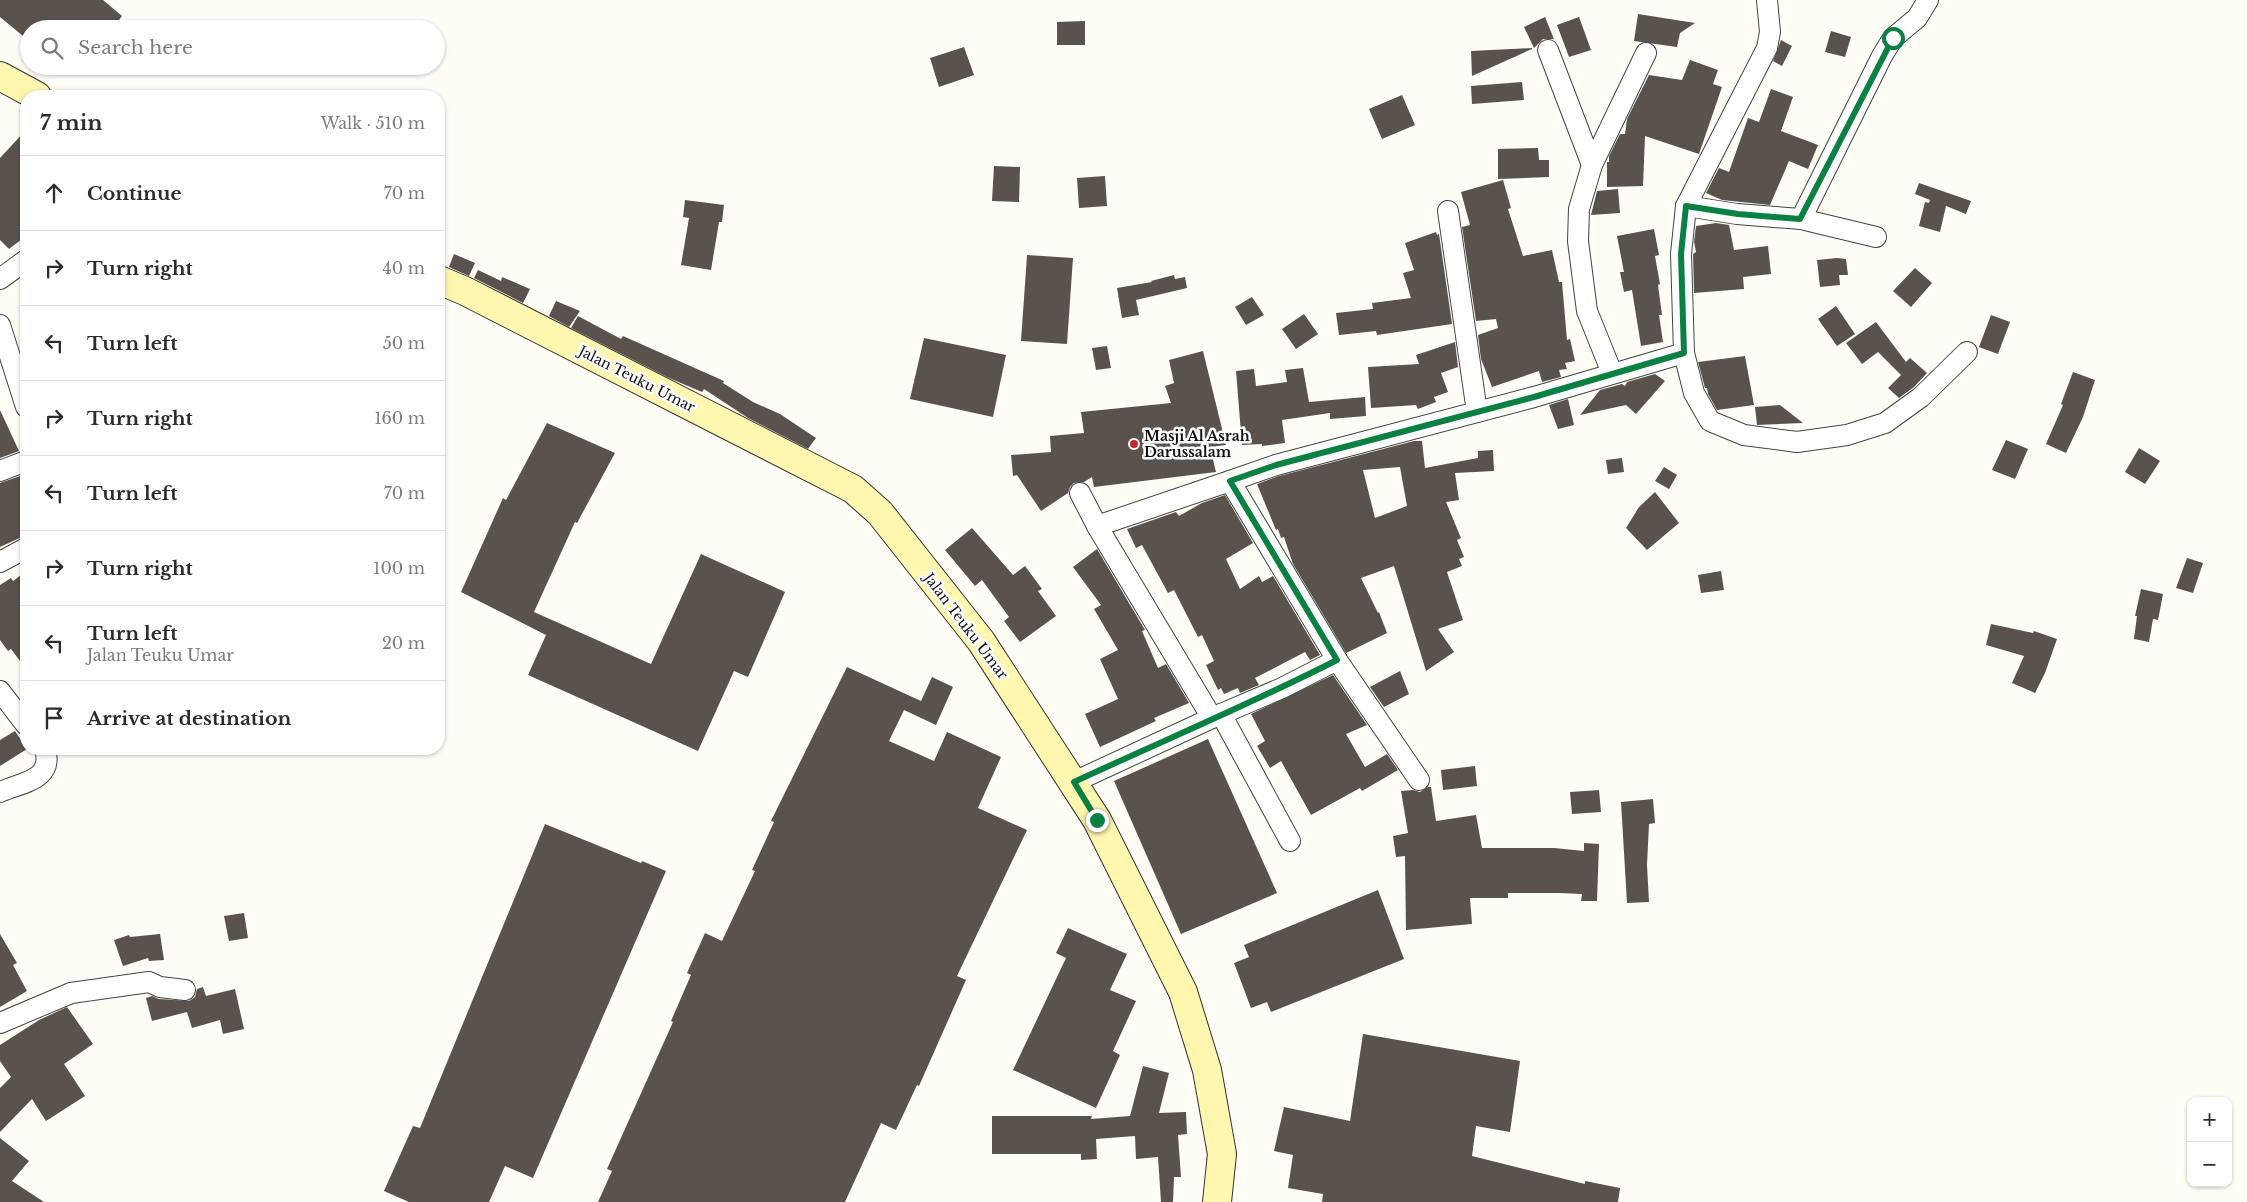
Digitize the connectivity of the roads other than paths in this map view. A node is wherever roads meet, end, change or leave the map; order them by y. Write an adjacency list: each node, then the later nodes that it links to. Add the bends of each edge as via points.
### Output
1 (1767, 0): 8 (street, via 1770,32 1766,48)
2 (1928, 0): 10 (street, via 1917,18 1893,38)
3 (1548, 50): 7 (street)
4 (1646, 53): 7 (street)
5 (0, 76): 6 (main road)
6 (26, 90)
7 (1592, 165): 18 (street, via 1579,209 1578,241 1587,311)
8 (1686, 206): 10 (street); 17 (street, via 1681,254)
9 (1448, 211): 20 (street)
10 (1800, 219): 11 (street)
11 (1876, 237)
12 (20, 265): 13 (street)
13 (0, 280)
14 (445, 283): 34 (main road, Jalan Teuku Umar, via 853,489 880,514 981,641)
15 (0, 325): 19 (street)
16 (1967, 352): 17 (street, via 1920,397 1885,423 1848,435 1797,442 1744,435 1710,421 1694,392)
17 (1684, 353): 18 (street)
18 (1612, 373): 20 (street)
19 (20, 388)
20 (1477, 412): 23 (street, via 1276,465)
21 (20, 463): 22 (street)
22 (0, 471)
23 (1230, 481): 25 (street); 28 (street)
24 (1080, 493): 25 (street)
25 (1097, 526): 30 (street)
26 (20, 551): 27 (street)
27 (0, 562)
28 (1337, 660): 30 (street); 33 (street)
29 (0, 691): 31 (street)
30 (1216, 716): 34 (street); 36 (street)
31 (20, 717)
32 (47, 755): 35 (street, via 47,767 42,774)
33 (1419, 780)
34 (1074, 782): 39 (main road, Jalan Teuku Umar, via 1097,820 1183,992 1207,1070 1222,1154)
35 (0, 792)
36 (1290, 841)
37 (185, 990): 38 (street, via 149,982 75,992)
38 (0, 1023)
39 (1218, 1202)

